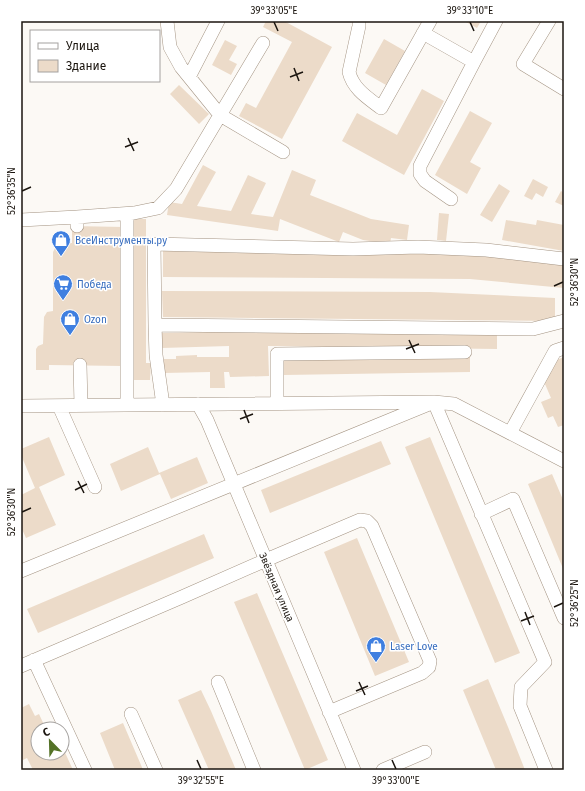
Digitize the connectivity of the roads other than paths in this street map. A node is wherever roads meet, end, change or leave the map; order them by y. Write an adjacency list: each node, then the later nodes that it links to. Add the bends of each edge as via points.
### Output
1 (166, 21): 10 (street, via 170,47)
2 (218, 21): 10 (street)
3 (359, 21): 7 (street, via 349,72 362,94 381,108)
4 (430, 21): 7 (street)
5 (496, 21): 9 (street)
6 (549, 21): 11 (street, via 523,64)
7 (423, 33): 9 (street)
8 (263, 43): 12 (street)
9 (474, 62): 14 (street, via 420,166 420,174 425,181)
10 (189, 77): 12 (street)
11 (564, 89)
12 (220, 116): 13 (street); 15 (street, via 176,189 158,208)
13 (283, 152)
14 (451, 199)
15 (127, 214): 16 (street, via 77,222); 27 (street)
16 (21, 220)
17 (564, 259): 19 (street, via 486,250 418,247 353,249 154,244)
18 (564, 321): 19 (street, via 533,329)
19 (155, 325): 28 (street)
20 (564, 348): 31 (street, via 555,351)
21 (465, 352): 24 (street, via 278,354)
22 (80, 365): 26 (street)
23 (434, 402): 24 (street); 31 (street, via 454,404); 33 (street); 35 (street)
24 (277, 403): 25 (street)
25 (198, 404): 28 (street); 33 (street, Звёздная улица)
26 (81, 405): 27 (street); 30 (street)
27 (127, 405): 28 (street)
28 (163, 405)
29 (21, 406): 30 (street)
30 (60, 406): 34 (street)
31 (510, 433): 32 (street)
32 (564, 461)
33 (234, 483): 36 (street, Звёздная улица); 37 (street)
34 (95, 487)
35 (481, 514): 38 (street, via 513,499); 50 (street, via 545,662 521,687 520,706)
36 (266, 560): 39 (street); 42 (street, Звёздная улица); 42 (street, via 360,520 367,521 372,526 430,661 429,667 422,673)
37 (21, 571)
38 (564, 618)
39 (34, 660): 40 (street); 46 (street)
40 (21, 666)
41 (218, 682): 48 (street)
42 (329, 712): 45 (street, Звёздная улица)
43 (131, 714): 47 (street)
44 (425, 752): 49 (street)
45 (349, 769)
46 (85, 770)
47 (156, 770)
48 (254, 770)
49 (383, 770)
50 (546, 770)

